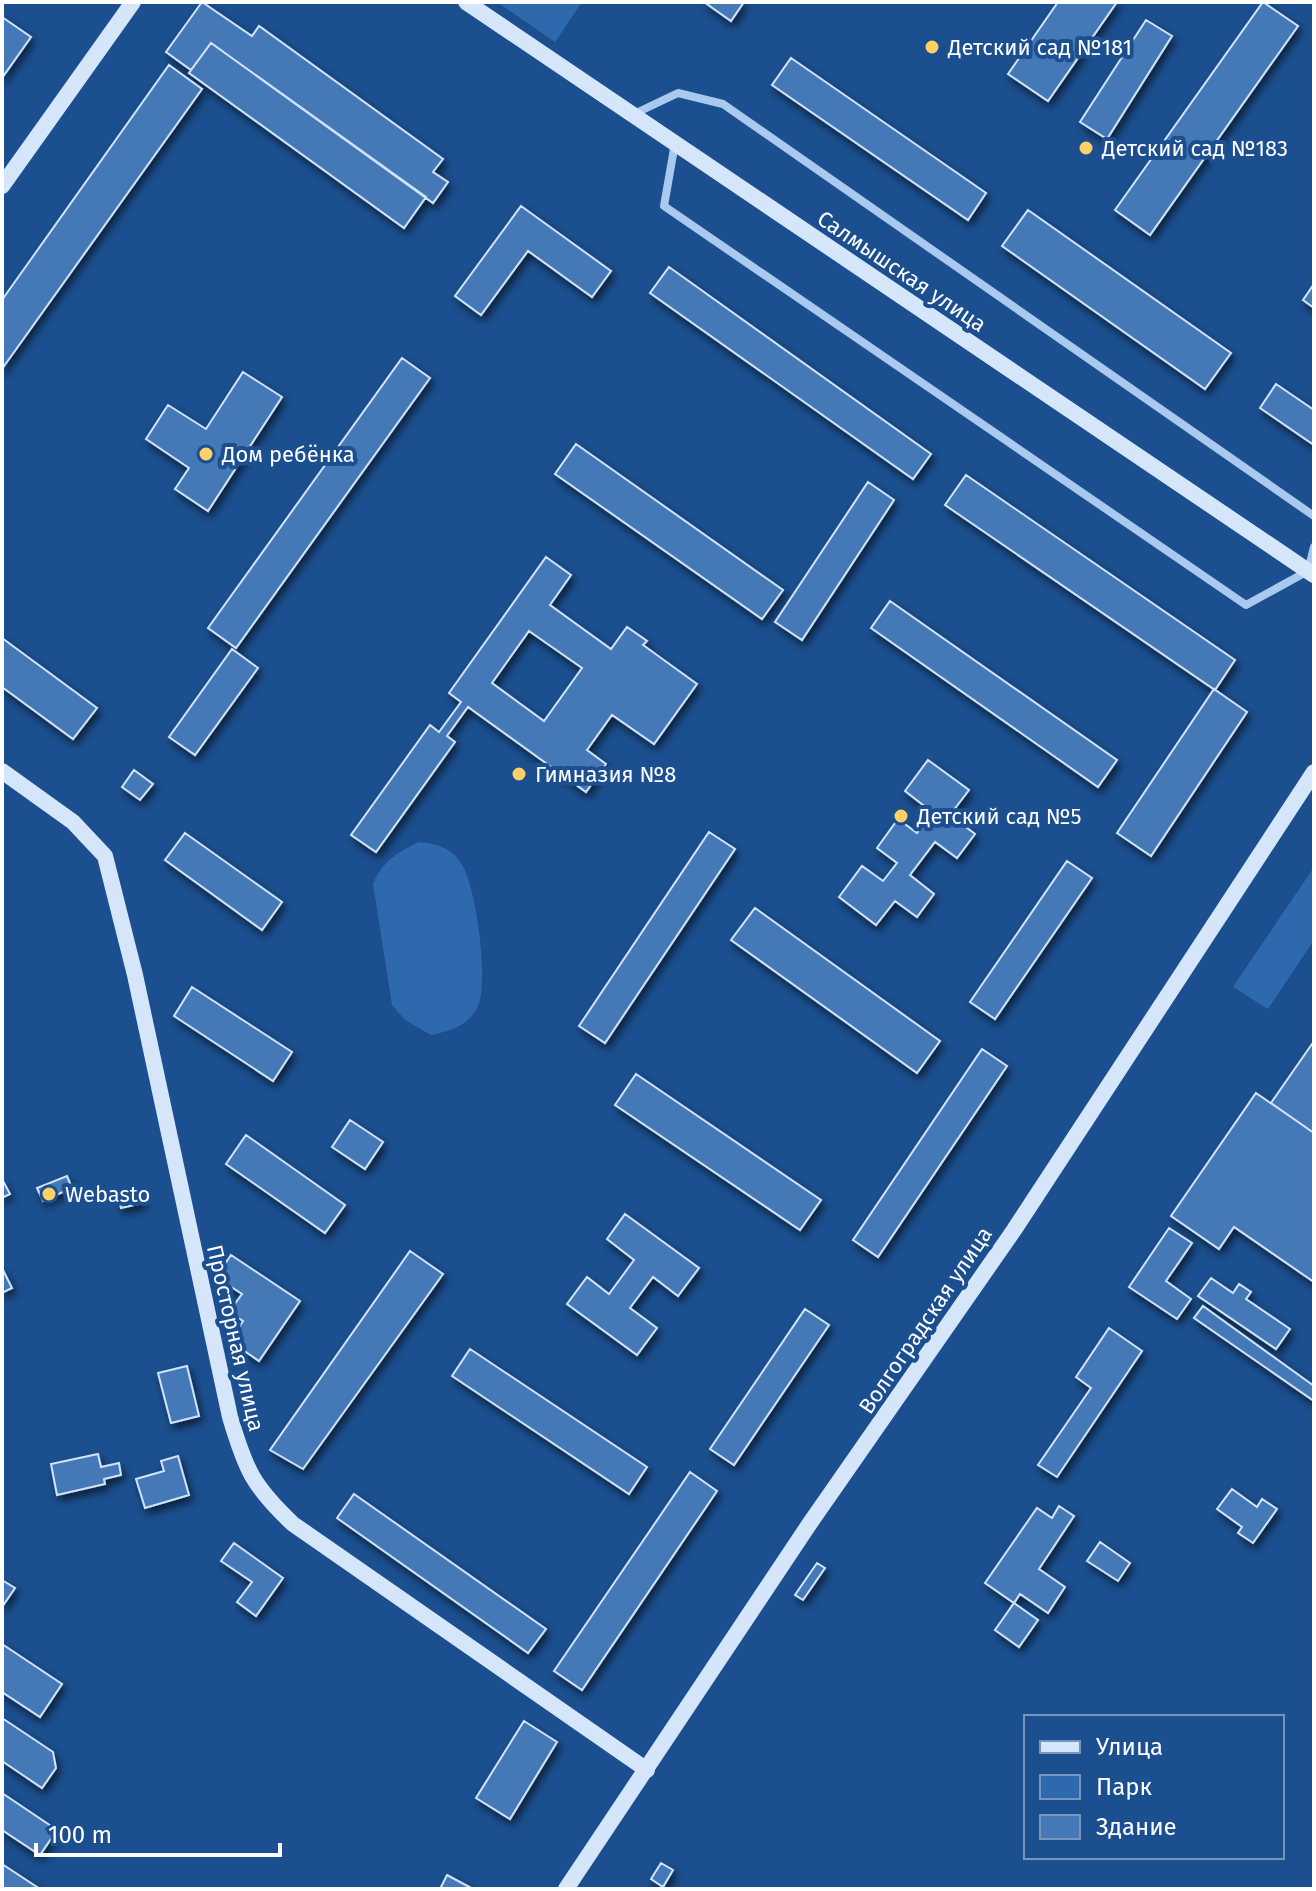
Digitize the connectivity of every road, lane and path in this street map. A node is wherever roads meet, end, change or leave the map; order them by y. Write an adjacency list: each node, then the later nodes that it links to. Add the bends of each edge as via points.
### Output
1 (133, 2): 5 (main road)
2 (466, 2): 3 (main road, Салмышская улица)
3 (634, 114): 4 (main road, Салмышская улица); 6 (street, via 678,93 723,104)
4 (675, 143): 8 (main road, Салмышская улица); 8 (street, via 664,206 1246,605)
5 (2, 186)
6 (1314, 516)
7 (1314, 547): 8 (street)
8 (1311, 573)
9 (2, 771): 11 (main road, Просторная улица, via 73,822 105,856 230,1417 245,1469 261,1494 293,1524)
10 (1314, 772): 11 (main road, Волгоградская улица, via 1161,1009)
11 (647, 1770): 12 (main road, Волгоградская улица)
12 (566, 1889)

